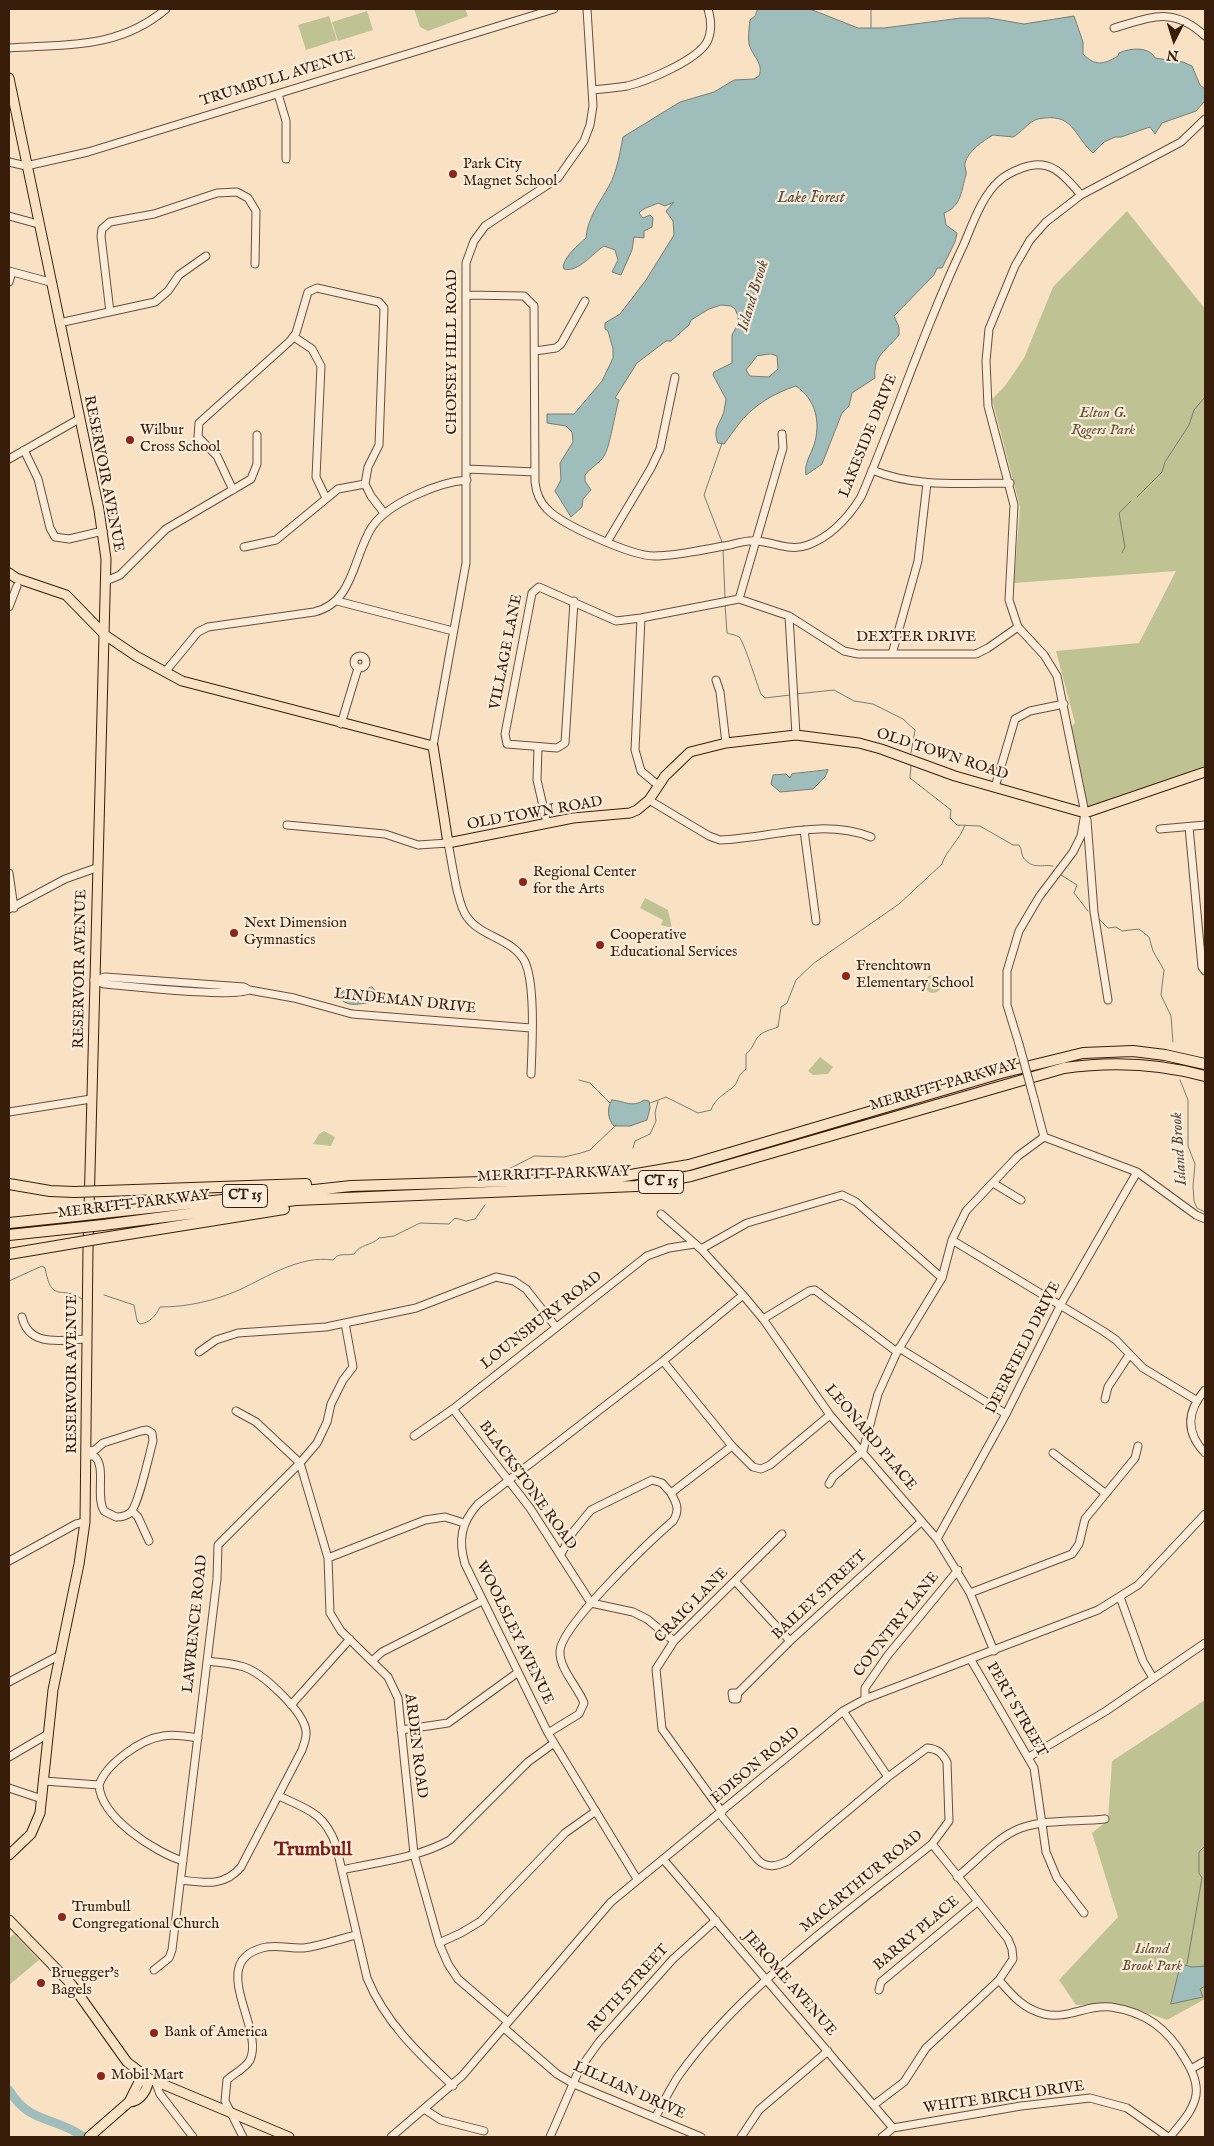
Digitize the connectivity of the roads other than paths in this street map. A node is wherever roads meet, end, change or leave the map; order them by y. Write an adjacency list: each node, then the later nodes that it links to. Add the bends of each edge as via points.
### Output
1 (166, 9): 7 (street, via 119,37)
2 (554, 9): 10 (street, TRUMBULL AVENUE)
3 (587, 9): 9 (street, CHOPSEY HILL ROAD)
4 (708, 9): 9 (street, via 711,20 709,36 694,56 632,84)
5 (1114, 28): 6 (street, via 1156,16 1171,16 1185,21)
6 (1205, 36)
7 (9, 48)
8 (9, 78): 11 (main road, RESERVOIR AVENUE)
9 (592, 90): 24 (street, CHOPSEY HILL ROAD, via 590,125 567,167 548,185 485,226 474,241 466,263)
10 (278, 94): 13 (street, via 286,121); 15 (street, TRUMBULL AVENUE, via 88,152)
11 (11, 108): 15 (main road, RESERVOIR AVENUE)
12 (1205, 119): 16 (street, via 1181,142)
13 (286, 159)
14 (9, 162): 15 (street, TRUMBULL AVENUE)
15 (26, 166): 18 (main road, RESERVOIR AVENUE)
16 (1081, 195): 37 (street, LAKESIDE DRIVE, via 1056,169 1043,164 1027,166 1006,176 989,192 938,300); 40 (street, via 1052,216 1030,240 1015,266 989,329 986,360 988,406)
17 (9, 216): 18 (street)
18 (38, 224): 23 (main road, RESERVOIR AVENUE)
19 (206, 256): 26 (street, via 178,275 168,291 155,302)
20 (255, 264): 26 (street, via 256,211 248,198 237,192 217,193 154,214 110,222 102,229 101,236)
21 (10, 271): 22 (street); 23 (street)
22 (9, 282)
23 (50, 282): 27 (main road, RESERVOIR AVENUE)
24 (466, 295): 29 (street, LAKESIDE DRIVE, via 518,295 528,298 535,311); 36 (street, CHOPSEY HILL ROAD)
25 (585, 301): 29 (street, via 561,344 556,348)
26 (110, 312): 27 (street)
27 (59, 323): 31 (main road, RESERVOIR AVENUE)
28 (294, 337): 42 (street, via 307,295 313,288 382,305 379,445 368,467); 43 (street, via 199,423 198,436 217,456); 44 (street, via 312,349 321,366 316,477)
29 (535, 351): 38 (street, LAKESIDE DRIVE)
30 (675, 377): 48 (street, via 660,449)
31 (80, 419): 34 (street); 46 (main road, RESERVOIR AVENUE)
32 (782, 434): 47 (street, via 783,448)
33 (257, 435): 43 (street, via 255,472 248,482)
34 (24, 450): 35 (street); 46 (street, via 38,479 55,537 69,539)
35 (9, 459)
36 (467, 469): 38 (street); 39 (street, CHOPSEY HILL ROAD)
37 (872, 470): 41 (street, via 894,479); 47 (street, LAKESIDE DRIVE, via 855,507 828,535 794,548)
38 (535, 472): 48 (street, LAKESIDE DRIVE, via 539,497 551,513)
39 (467, 480): 45 (street, via 444,483); 60 (street, CHOPSEY HILL ROAD, via 466,563)
40 (1010, 482): 41 (street); 59 (street, via 1014,511 1009,600)
41 (928, 483): 62 (street, via 918,561)
42 (365, 484): 44 (street, via 340,488); 45 (street)
43 (233, 490): 51 (street, via 166,529 120,575)
44 (326, 498): 49 (street, via 279,539)
45 (384, 513): 54 (street, via 369,532 349,582)
46 (103, 531): 51 (main road, RESERVOIR AVENUE)
47 (756, 541): 48 (street, LAKESIDE DRIVE, via 656,556 634,553); 53 (street)
48 (607, 542)
49 (244, 547)
50 (9, 573): 61 (main road, via 66,595)
51 (106, 581): 61 (main road, RESERVOIR AVENUE)
52 (17, 586): 56 (street)
53 (739, 599): 57 (street, DEXTER DRIVE); 58 (street, DEXTER DRIVE)
54 (337, 601): 60 (street); 64 (street, via 314,612 204,628)
55 (574, 601): 58 (street, VILLAGE LANE, via 611,620); 71 (street, via 565,743 561,748); 71 (street, VILLAGE LANE, via 542,587 535,588 532,594 504,738 512,746)
56 (9, 607)
57 (789, 616): 62 (street, DEXTER DRIVE, via 844,650 858,654); 68 (street)
58 (642, 618): 73 (street, via 635,750 641,771)
59 (1018, 627): 62 (street, DEXTER DRIVE, via 976,654); 66 (street, via 1051,663)
60 (454, 632): 70 (street, CHOPSEY HILL ROAD)
61 (105, 635): 64 (main road); 87 (main road, RESERVOIR AVENUE)
62 (892, 654)
63 (358, 668): 67 (street)
64 (165, 672): 67 (main road, via 203,688)
65 (716, 680): 69 (street)
66 (1064, 704): 74 (street, via 1030,710 1015,719); 76 (street)
67 (341, 724): 70 (main road)
68 (796, 735): 69 (main road, OLD TOWN ROAD); 74 (main road, OLD TOWN ROAD, via 881,748 949,774)
69 (726, 743): 73 (main road, OLD TOWN ROAD, via 706,746 684,756)
70 (433, 746): 86 (main road, OLD TOWN ROAD)
71 (538, 747): 77 (street, via 537,780)
72 (1205, 772): 76 (main road)
73 (659, 786): 75 (main road, OLD TOWN ROAD)
74 (995, 787): 76 (main road, OLD TOWN ROAD)
75 (649, 800): 77 (main road, OLD TOWN ROAD, via 630,813); 82 (street, via 720,840)
76 (1085, 812): 84 (street); 85 (street)
77 (547, 823): 86 (main road, OLD TOWN ROAD)
78 (287, 825): 86 (street, via 385,834 418,846)
79 (1205, 825): 80 (street)
80 (1189, 827): 81 (street); 91 (street, via 1202,967)
81 (1160, 829)
82 (804, 830): 83 (street, via 852,830); 90 (street)
83 (871, 837)
84 (1078, 840): 85 (street); 100 (street, bridge, via 1019,930 1007,971 1008,1005)
85 (1090, 842): 93 (street, via 1094,912)
86 (448, 843): 94 (street, via 466,917 513,947 526,964)
87 (96, 868): 89 (street, via 65,879); 92 (main road, RESERVOIR AVENUE)
88 (9, 874): 89 (street)
89 (11, 909)
90 (816, 921)
91 (1205, 971)
92 (94, 980): 94 (street, LINDEMAN DRIVE, via 104,984 249,990 352,1014); 98 (main road, RESERVOIR AVENUE)
93 (1108, 1000)
94 (532, 1028): 96 (street)
95 (1205, 1064): 104 (highway, MERRITT PARKWAY / CT 15, via 1133,1051 1083,1053 689,1164 643,1174 590,1179)
96 (531, 1074)
97 (1205, 1076): 105 (highway, MERRITT PARKWAY / CT 15, via 1170,1067 1131,1063 1064,1068 666,1181 608,1189)
98 (91, 1099): 99 (street); 122 (main road, RESERVOIR AVENUE)
99 (9, 1112)
100 (1044, 1136): 101 (street); 102 (street, via 1018,1156)
101 (1137, 1172): 108 (street); 117 (street, DEERFIELD DRIVE)
102 (993, 1183): 106 (street); 111 (street, via 966,1211)
103 (9, 1184): 104 (highway, bridge, via 74,1192 372,1182)
104 (386, 1185): 109 (highway, MERRITT PARKWAY / CT 15, bridge)
105 (395, 1195): 110 (highway, MERRITT PARKWAY / CT 15, bridge, via 296,1200); 114 (highway, bridge, via 387,1199 274,1210)
106 (1021, 1200)
107 (661, 1214): 112 (street, LEONARD PLACE)
108 (1205, 1219)
109 (9, 1223)
110 (9, 1235)
111 (952, 1240): 115 (street); 117 (street)
112 (695, 1244): 113 (street, LEONARD PLACE); 121 (street, LOUNSBURY ROAD, via 647,1256)
113 (702, 1249): 115 (street, via 747,1223 842,1195 856,1202); 116 (street, LEONARD PLACE)
114 (9, 1254)
115 (942, 1278): 123 (street)
116 (743, 1295): 119 (street, LEONARD PLACE); 126 (street)
117 (1061, 1304): 125 (street, via 1104,1330); 132 (street, DEERFIELD DRIVE)
118 (22, 1317): 122 (street, via 25,1327 41,1340)
119 (763, 1319): 123 (street, via 815,1290); 133 (street, LEONARD PLACE)
120 (345, 1323): 121 (street, via 416,1308 496,1277 526,1289); 124 (street, via 238,1334 216,1340); 141 (street, LAWRENCE ROAD, via 353,1369 343,1380 331,1404 323,1434)
121 (556, 1328): 130 (street, LOUNSBURY ROAD)
122 (86, 1339): 138 (main road, RESERVOIR AVENUE)
123 (898, 1350): 132 (street); 137 (street, via 878,1394)
124 (199, 1352)
125 (1130, 1355): 128 (street, via 1108,1387); 129 (street, via 1142,1368)
126 (663, 1362): 135 (street); 142 (street)
127 (1205, 1390): 129 (street)
128 (1105, 1399)
129 (1196, 1400): 140 (street, via 1189,1423 1191,1434)
130 (453, 1409): 134 (street, LOUNSBURY ROAD); 142 (street, BLACKSTONE ROAD)
131 (236, 1411): 141 (street, via 256,1422)
132 (1006, 1414): 152 (street, DEERFIELD DRIVE)
133 (830, 1415): 135 (street, via 761,1469 753,1467); 137 (street, LEONARD PLACE)
134 (414, 1436)
135 (732, 1446): 144 (street)
136 (1138, 1446): 145 (street, via 1135,1458)
137 (863, 1451): 143 (street); 149 (street, LEONARD PLACE)
138 (86, 1453): 146 (street, via 99,1462 100,1500 104,1511 119,1518); 146 (street, via 103,1443 141,1431 152,1433 153,1441); 148 (main road, RESERVOIR AVENUE)
139 (1052, 1453): 145 (street)
140 (1205, 1453)
141 (300, 1463): 155 (street, ARDEN ROAD); 170 (street, LAWRENCE ROAD, via 218,1545)
142 (508, 1480): 150 (street, via 478,1504); 154 (street, BLACKSTONE ROAD)
143 (829, 1484)
144 (671, 1493): 154 (street, via 662,1483 652,1480 591,1510); 162 (street, via 677,1505 673,1521 641,1549)
145 (1105, 1493): 159 (street, via 1085,1519 1080,1544 1072,1554)
146 (132, 1511): 153 (street)
147 (1205, 1514): 160 (street, EDISON ROAD, via 1158,1566)
148 (85, 1522): 156 (street); 168 (main road, RESERVOIR AVENUE)
149 (921, 1522): 152 (street, LEONARD PLACE); 165 (street, BAILEY STREET)
150 (464, 1523): 155 (street, via 445,1517 425,1520); 161 (street, WOOLSLEY AVENUE, via 461,1551)
151 (782, 1534): 158 (street, CRAIG LANE)
152 (937, 1538): 157 (street, LEONARD PLACE)
153 (149, 1541)
154 (561, 1554): 162 (street, BLACKSTONE ROAD)
155 (328, 1558): 163 (street, ARDEN ROAD, via 330,1612 334,1622)
156 (9, 1561)
157 (958, 1570): 159 (street, LEONARD PLACE); 176 (street, COUNTRY LANE, via 888,1655 865,1688)
158 (734, 1581): 164 (street, CRAIG LANE); 165 (street)
159 (970, 1593): 167 (street, LEONARD PLACE)
160 (1120, 1597): 167 (street, EDISON ROAD, via 1098,1610); 173 (street, via 1143,1661)
161 (482, 1601): 171 (street, via 382,1652); 172 (street, WOOLSLEY AVENUE)
162 (591, 1603): 164 (street, via 633,1612); 180 (street, via 561,1644 560,1651 560,1658 581,1696 582,1710)
163 (350, 1639): 171 (street, ARDEN ROAD); 177 (street)
164 (674, 1641): 193 (street, CRAIG LANE, via 656,1669 662,1729)
165 (790, 1641): 175 (street, BAILEY STREET)
166 (1205, 1643): 173 (street)
167 (994, 1651): 169 (street, EDISON ROAD)
168 (60, 1655): 174 (street); 181 (main road, RESERVOIR AVENUE)
169 (971, 1660): 176 (street, EDISON ROAD); 185 (street, PERT STREET)
170 (207, 1661): 177 (street, via 249,1669); 182 (street, LAWRENCE ROAD)
171 (372, 1661): 179 (street, ARDEN ROAD, via 388,1677 395,1690)
172 (517, 1673): 179 (street, via 448,1723); 180 (street, WOOLSLEY AVENUE)
173 (1153, 1678): 185 (street)
174 (9, 1682)
175 (738, 1693)
176 (865, 1699): 178 (street, EDISON ROAD)
177 (291, 1705): 190 (street, via 303,1722 306,1739)
178 (843, 1711): 186 (street); 193 (street, EDISON ROAD)
179 (401, 1730): 197 (street, ARDEN ROAD)
180 (548, 1733): 183 (street, WOOLSLEY AVENUE)
181 (48, 1734): 184 (street); 187 (main road, RESERVOIR AVENUE)
182 (198, 1738): 188 (street, via 171,1735 153,1738 116,1761); 200 (street, LAWRENCE ROAD)
183 (554, 1743): 192 (street, WOOLSLEY AVENUE); 197 (street, via 528,1762 450,1840)
184 (9, 1757)
185 (1029, 1757): 195 (street, PERT STREET, via 1037,1783)
186 (888, 1777): 193 (street, MACARTHUR ROAD, via 788,1861 774,1867 764,1866 758,1860); 196 (street, MACARTHUR ROAD, via 927,1748 943,1754 947,1762 949,1821)
187 (44, 1781): 188 (street); 191 (main road, RESERVOIR AVENUE)
188 (99, 1785): 200 (street, via 105,1803 121,1822 153,1848)
189 (9, 1788): 191 (street)
190 (279, 1796): 201 (street, via 326,1823); 204 (street, via 235,1874 215,1883)
191 (42, 1799): 198 (main road, RESERVOIR AVENUE, via 34,1831)
192 (596, 1811): 203 (street, WOOLSLEY AVENUE); 210 (street, via 565,1833 481,1921)
193 (721, 1813): 199 (street, EDISON ROAD)
194 (1105, 1819): 195 (street)
195 (1040, 1824): 202 (street, via 1006,1836); 206 (street, PERT STREET, via 1051,1867)
196 (932, 1844): 202 (street); 212 (street, MACARTHUR ROAD)
197 (414, 1854): 201 (street); 210 (street, ARDEN ROAD)
198 (9, 1855)
199 (663, 1859): 203 (street, EDISON ROAD); 208 (street, JEROME AVENUE)
200 (183, 1861): 204 (street, LAWRENCE ROAD)
201 (342, 1870): 209 (street)
202 (957, 1877): 205 (street)
203 (637, 1879): 215 (street, EDISON ROAD, via 593,1922)
204 (181, 1880): 211 (street, LAWRENCE ROAD, via 172,1953)
205 (977, 1902): 213 (street, via 999,1927 1012,1949 1013,1958); 214 (street, BARRY PLACE, via 880,1982)
206 (1084, 1913)
207 (9, 1920): 219 (main road, via 72,1985 127,2062)
208 (716, 1920): 212 (street, JEROME AVENUE); 220 (street, RUTH STREET, via 673,1959 599,2042 579,2070)
209 (356, 1935): 221 (street, via 367,1978 378,2002 393,2025); 224 (street, via 303,1948 262,1948 248,1956 239,1969 237,1984 252,2038 252,2050 246,2065 225,2085)
210 (439, 1943): 215 (street, ARDEN ROAD, via 458,1979)
211 (154, 1970)
212 (768, 1979): 216 (street, JEROME AVENUE); 225 (street, MACARTHUR ROAD, via 714,2034 677,2078)
213 (999, 1980): 218 (street, via 1018,2002 1044,2014 1058,2016 1090,2006 1129,2010 1146,2018 1174,2040); 222 (street, via 926,2048 904,2082)
214 (879, 1990)
215 (506, 2025): 220 (street, LILLIAN DRIVE, via 556,2074); 221 (street, EDISON ROAD)
216 (828, 2051): 222 (street, JEROME AVENUE); 235 (street, via 759,2110)
217 (1205, 2061): 218 (street)
218 (1191, 2069): 237 (street, via 1196,2094 1192,2108)
219 (152, 2079): 224 (main road); 228 (main road, via 136,2100 129,2102); 229 (street)
220 (574, 2084): 225 (street, LILLIAN DRIVE); 233 (street, RUTH STREET)
221 (453, 2086): 223 (street, EDISON ROAD)
222 (875, 2104): 226 (street, JEROME AVENUE)
223 (424, 2109): 227 (street, via 441,2120); 232 (street, EDISON ROAD)
224 (229, 2112): 230 (street); 231 (main road)
225 (654, 2118): 234 (street, LILLIAN DRIVE)
226 (893, 2128): 236 (street); 237 (street, WHITE BIRCH DRIVE, via 1090,2098 1127,2108)
227 (484, 2131)
228 (89, 2137)
229 (193, 2137)
230 (243, 2137)
231 (290, 2137)
232 (391, 2137)
233 (550, 2137)
234 (701, 2137)
235 (741, 2137)
236 (882, 2137)
237 (1169, 2137)

